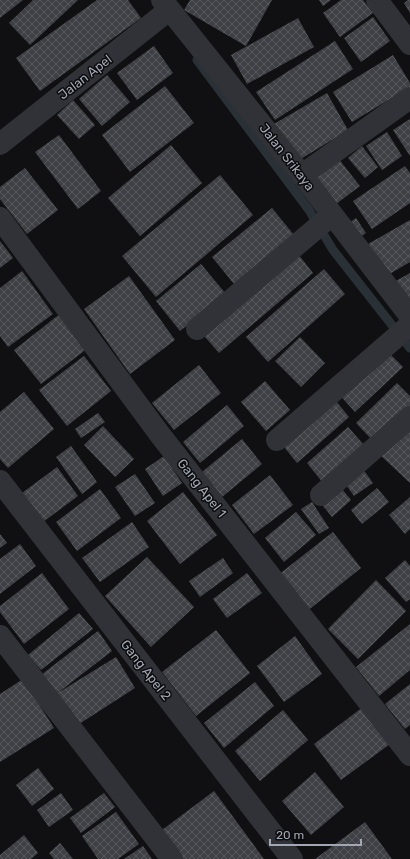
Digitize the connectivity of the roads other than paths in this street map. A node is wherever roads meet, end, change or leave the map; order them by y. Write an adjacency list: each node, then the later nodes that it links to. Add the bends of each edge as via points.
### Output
1 (378, 0): 3 (street)
2 (166, 5): 5 (street, Jalan Apel); 6 (street, Jalan Srikaya)
3 (410, 44)
4 (410, 98): 6 (street)
5 (0, 144)
6 (302, 175): 7 (street, Jalan Srikaya)
7 (332, 215): 9 (street, Jalan Srikaya); 11 (street)
8 (0, 218): 17 (street, Gang Apel 1, via 161,436)
9 (410, 316)
10 (410, 325): 13 (street)
11 (197, 329)
12 (410, 417): 15 (street)
13 (277, 440)
14 (0, 481): 19 (street, Gang Apel 2)
15 (321, 495)
16 (0, 636): 18 (street)
17 (410, 755)
18 (172, 859)
19 (292, 859)

